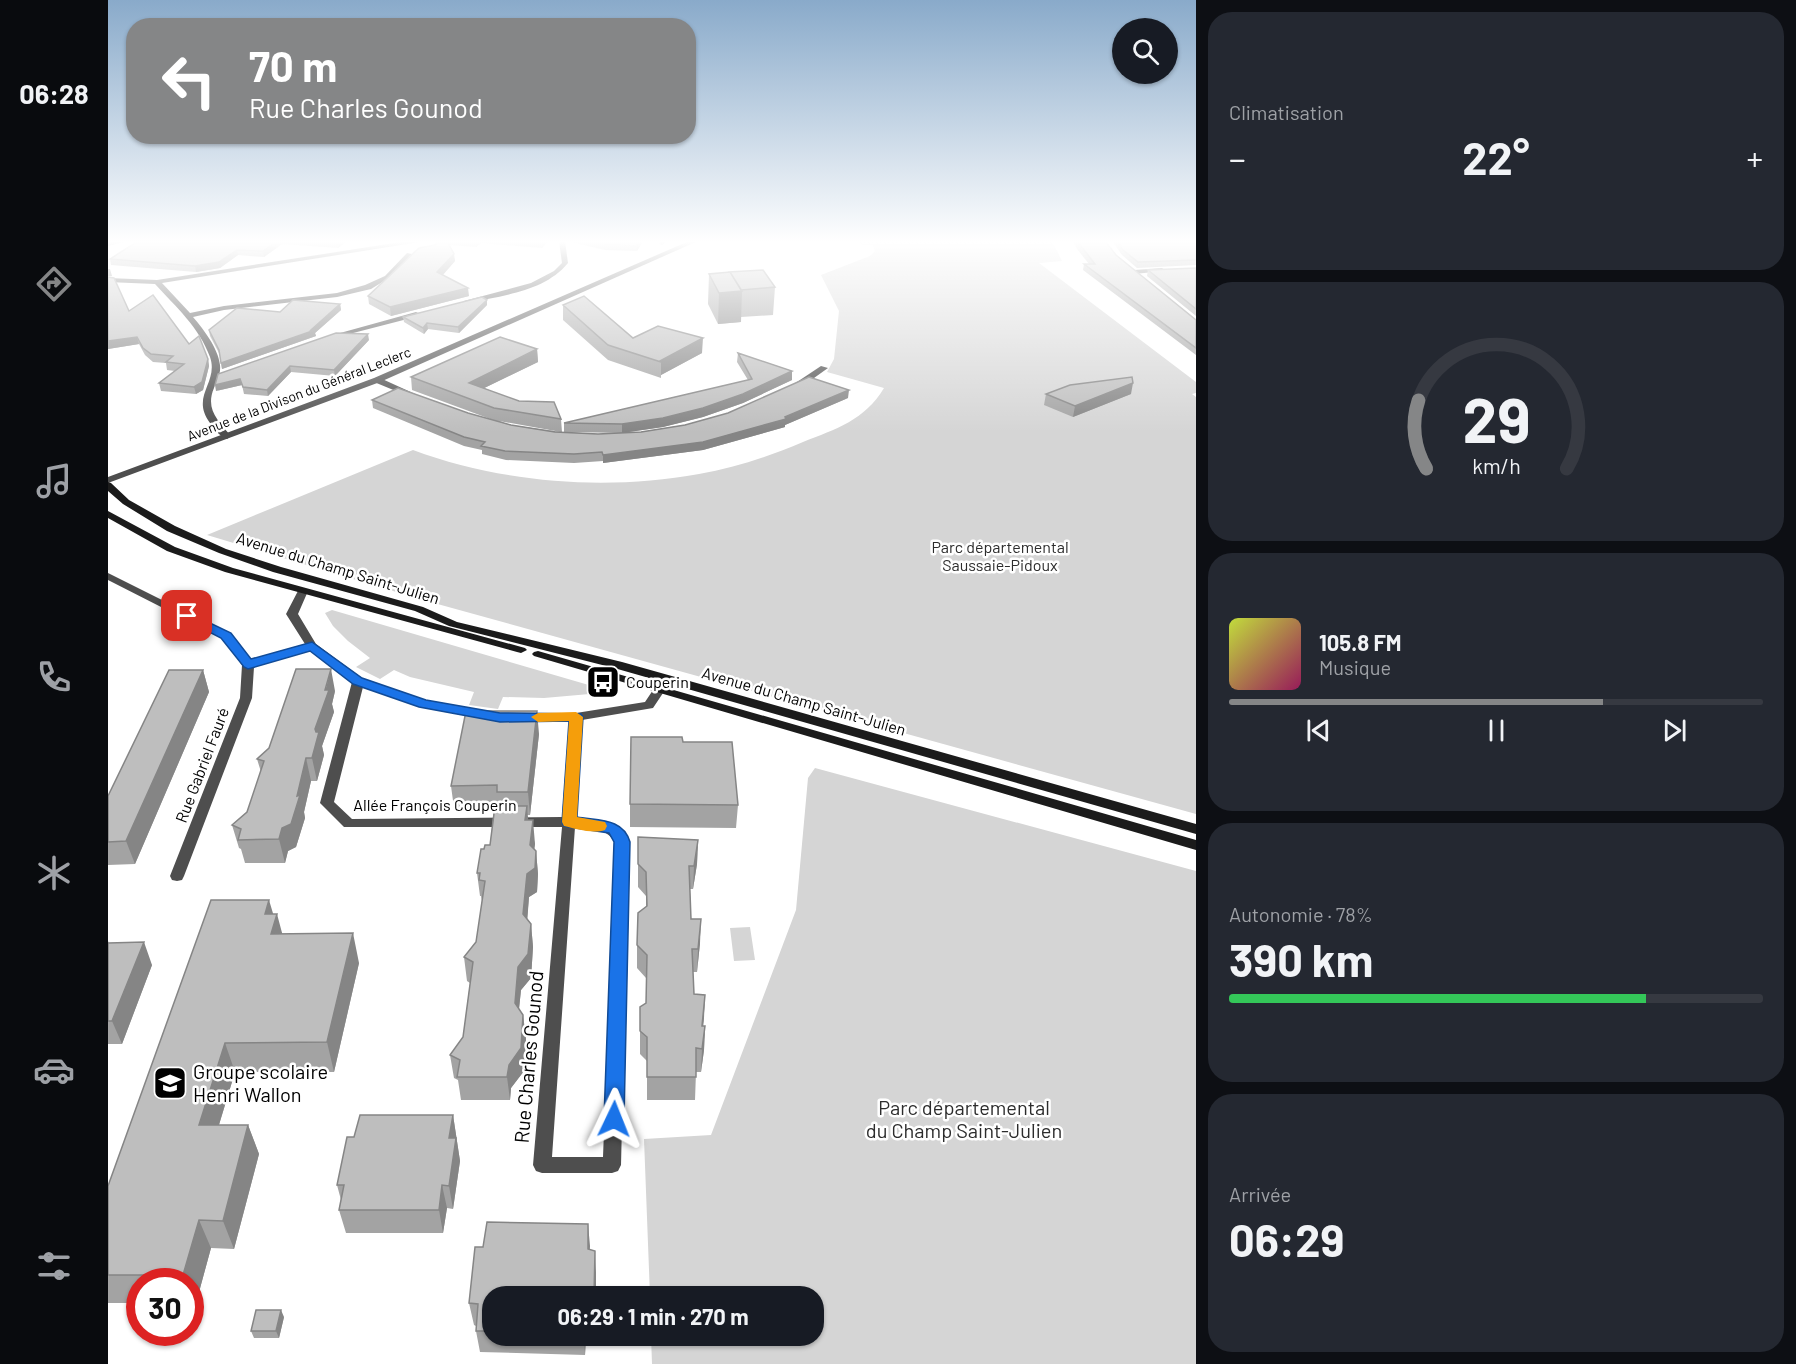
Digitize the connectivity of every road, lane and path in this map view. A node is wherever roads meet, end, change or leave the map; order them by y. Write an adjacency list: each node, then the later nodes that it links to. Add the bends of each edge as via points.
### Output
1 (178, 305): 5 (street)
2 (253, 305): 5 (street)
3 (551, 305): 10 (street, Avenue de la Divison du Général Leclerc)
4 (423, 313): 6 (street)
5 (187, 315): 9 (street, via 210,345)
6 (322, 339)
7 (824, 369): 11 (street)
8 (227, 373): 9 (street)
9 (217, 376): 13 (street, via 207,393 208,410 212,423)
10 (377, 380): 12 (street); 13 (street, Avenue de la Divison du Général Leclerc)
11 (784, 392)
12 (418, 396)
13 (227, 436): 14 (street, Avenue de la Divison du Général Leclerc)
14 (108, 483): 17 (main road, Avenue du Champ Saint-Julien, via 119,499 171,530)
15 (108, 514): 18 (main road, Avenue du Champ Saint-Julien, via 171,549)
16 (108, 576): 20 (street, via 226,636)
17 (331, 585): 18 (main road); 21 (main road, Avenue du Champ Saint-Julien, via 437,614 453,624)
18 (303, 591): 19 (street, via 292,614); 23 (main road, Avenue du Champ Saint-Julien)
19 (312, 646): 20 (street); 22 (street)
20 (248, 664): 30 (street, Rue Gabriel Fauré, via 246,698)
21 (618, 666): 23 (main road, via 650,679); 28 (main road, Avenue du Champ Saint-Julien)
22 (358, 681): 24 (street, via 424,704); 27 (street, Allée François Couperin, via 327,803 349,824)
23 (660, 690): 26 (street, via 649,705); 29 (main road, Avenue du Champ Saint-Julien)
24 (489, 716)
25 (511, 717): 26 (street)
26 (576, 717): 27 (street)
27 (569, 822): 27 (street, Rue Charles Gounod, via 542,1165 612,1165 622,842 613,828)
28 (1196, 829)
29 (1196, 845)
30 (177, 876)

